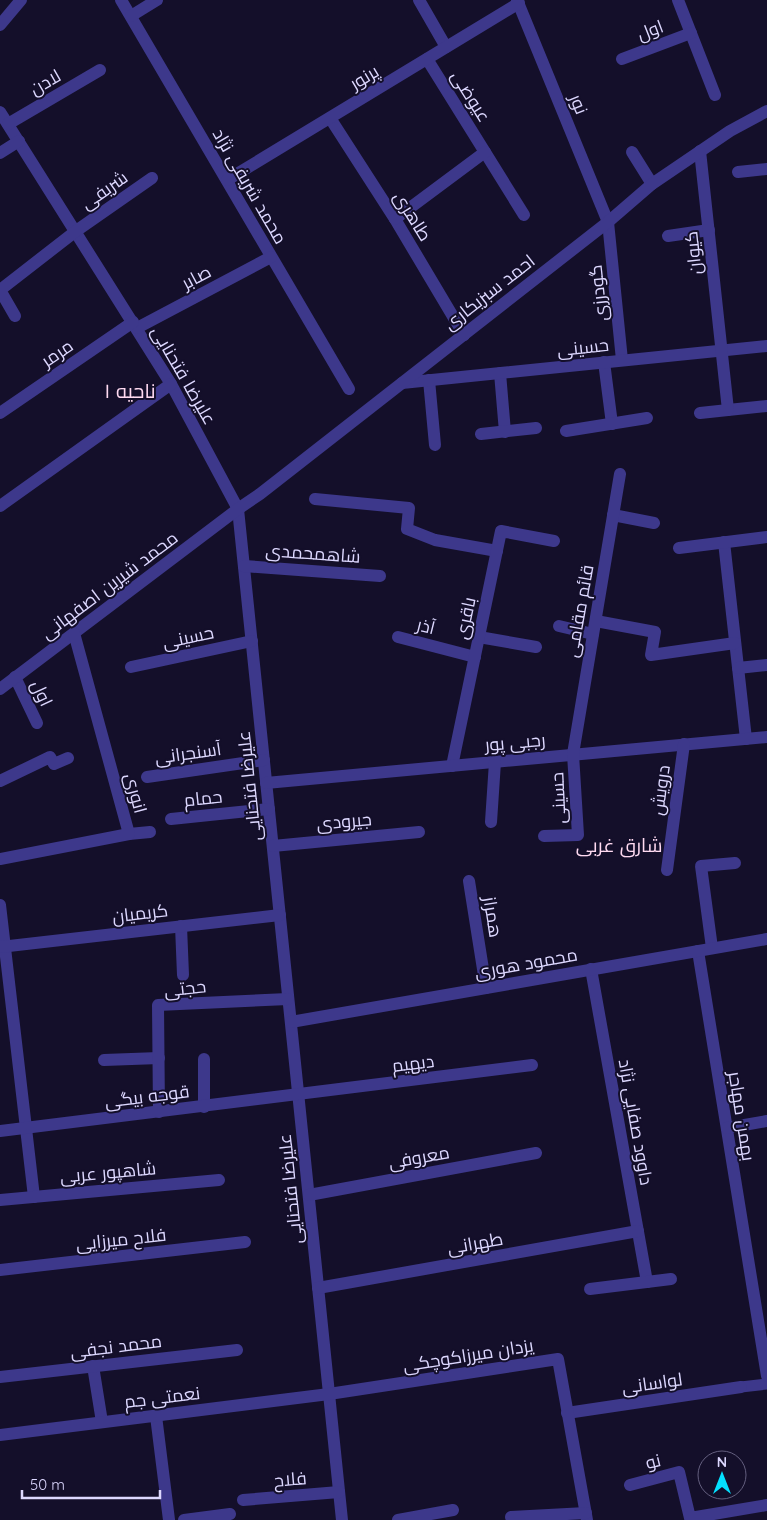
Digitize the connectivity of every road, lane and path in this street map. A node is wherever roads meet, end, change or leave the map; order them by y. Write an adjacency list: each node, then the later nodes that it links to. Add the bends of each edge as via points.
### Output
1 (22, 0): 8 (street)
2 (122, 0): 7 (street, محمد شریفی نژاد)
3 (157, 0): 7 (street)
4 (419, 0): 10 (street)
5 (678, 0): 9 (street)
6 (518, 2): 10 (street, پرنور); 31 (street, نور)
7 (131, 16): 27 (street, محمد شریفی نژاد)
8 (0, 25)
9 (691, 33): 12 (street, اول); 14 (street)
10 (446, 47): 11 (street, پرنور)
11 (427, 58): 17 (street, پرنور); 20 (street, عیوضی)
12 (622, 59)
13 (100, 70): 18 (street, لادن)
14 (715, 95)
15 (767, 111): 22 (street, احمد سبزیکاری)
16 (0, 112): 18 (street, علیرضا فتحنایی)
17 (330, 118): 27 (street, پرنور); 30 (street, طاهری)
18 (8, 124): 19 (street, علیرضا فتحنایی)
19 (19, 141): 23 (street); 33 (street, علیرضا فتحنایی)
20 (486, 152): 29 (street, عیوضی); 30 (street)
21 (632, 152): 28 (street)
22 (700, 152): 28 (street, احمد سبزیکاری); 32 (street, کیوان)
23 (0, 153)
24 (767, 169): 25 (street)
25 (738, 172)
26 (152, 178): 33 (street, شریفی)
27 (227, 180): 35 (street, محمد شریفی نژاد)
28 (652, 184): 31 (street, احمد سبزیکاری)
29 (524, 215)
30 (394, 219): 38 (street, طاهری)
31 (608, 222): 38 (street, احمد سبزیکاری); 41 (street, گودرزی)
32 (709, 230): 34 (street); 40 (street, کیوان)
33 (76, 231): 36 (street, شریفی, via 0,290); 37 (street, علیرضا فتحنایی)
34 (668, 236)
35 (271, 256): 37 (street, صابر); 47 (street, محمد شریفی نژاد)
36 (15, 316)
37 (135, 325): 46 (street, علیرضا فتحنایی); 50 (street, مرمر)
38 (464, 334): 45 (street, احمد سبزیکاری)
39 (767, 346): 40 (street, حسینی)
40 (721, 351): 41 (street, حسینی); 49 (street, کیوان)
41 (622, 360): 42 (street, حسینی)
42 (604, 362): 43 (street, حسینی); 53 (street)
43 (500, 373): 44 (street, حسینی); 56 (street)
44 (429, 380): 45 (street, حسینی); 58 (street)
45 (402, 383): 62 (street, احمد سبزیکاری)
46 (171, 384): 61 (street); 62 (street, علیرضا فتحنایی)
47 (349, 389)
48 (767, 406): 49 (street)
49 (728, 410): 51 (street)
50 (0, 413)
51 (700, 414)
52 (647, 418): 53 (street)
53 (612, 424): 55 (street)
54 (536, 428): 56 (street)
55 (566, 431)
56 (505, 432): 57 (street)
57 (481, 434)
58 (435, 445)
59 (620, 474): 63 (street, قائم مقامی)
60 (314, 499): 69 (street, via 409,508 408,529 435,540)
61 (0, 506)
62 (238, 509): 70 (street, علیرضا فتحنایی); 74 (street, محمد شیرین اصفهانی)
63 (613, 516): 64 (street); 72 (street, قائم مقامی)
64 (654, 523)
65 (767, 537): 67 (street)
66 (554, 541): 69 (street, باقری, via 501,531)
67 (724, 542): 68 (street); 79 (street)
68 (679, 548)
69 (497, 551): 77 (street, باقری)
70 (244, 566): 71 (street, شاهمحمدی); 78 (street, علیرضا فتحنایی)
71 (380, 576)
72 (596, 621): 75 (street, قائم مقامی); 79 (street, via 655,632 651,655)
73 (559, 626): 75 (street)
74 (74, 633): 85 (street, محمد شیرین اصفهانی); 104 (street, انوری)
75 (593, 634): 91 (street, قائم مقامی)
76 (398, 637): 81 (street, آذر)
77 (479, 637): 80 (street); 81 (street, باقری)
78 (252, 641): 83 (street, حسینی); 93 (street, علیرضا فتحنایی)
79 (736, 644): 84 (street)
80 (536, 647)
81 (474, 656): 95 (street, باقری)
82 (767, 665): 84 (street)
83 (131, 667)
84 (738, 668): 89 (street)
85 (15, 677): 86 (street, محمد شیرین اصفهانی); 87 (street, اول)
86 (0, 689)
87 (37, 723)
88 (767, 736): 89 (street, رجبی پور)
89 (746, 738): 90 (street, رجبی پور)
90 (684, 744): 91 (street, رجبی پور); 109 (street, درویش)
91 (573, 754): 94 (street, رجبی پور); 105 (street, حسینی, via 578,835)
92 (68, 758): 97 (street, via 54,764 50,757)
93 (264, 760): 96 (street, آسنجرانی); 98 (street, علیرضا فتحنایی)
94 (495, 762): 95 (street, رجبی پور); 101 (street)
95 (452, 766): 98 (street, رجبی پور)
96 (147, 777)
97 (0, 781)
98 (266, 783): 99 (street, علیرضا فتحنایی)
99 (269, 809): 100 (street, حمام); 106 (street, علیرضا فتحنایی)
100 (171, 819)
101 (491, 822)
102 (150, 832): 104 (street)
103 (419, 832): 106 (street, جیرودی)
104 (129, 834): 107 (street, انوری)
105 (544, 836)
106 (273, 846): 112 (street, علیرضا فتحنایی)
107 (0, 859)
108 (736, 863): 116 (street, via 701,866)
109 (667, 870)
110 (469, 881): 120 (street, همراز)
111 (0, 905): 115 (street)
112 (280, 915): 113 (street, کریمیان); 121 (street, علیرضا فتحنایی)
113 (181, 926): 115 (street, کریمیان); 119 (street)
114 (767, 939): 116 (street, محمود هوری)
115 (2, 947): 131 (street)
116 (712, 948): 117 (street, محمود هوری)
117 (698, 951): 118 (street, محمود هوری); 132 (street, بهمن مهاجر)
118 (591, 969): 120 (street, محمود هوری); 139 (street, داوود صفایی نژاد)
119 (183, 975)
120 (486, 988): 122 (street, محمود هوری)
121 (288, 999): 122 (street, علیرضا فتحنایی); 123 (street, حجتی, via 158,1005)
122 (291, 1022): 127 (street, علیرضا فتحنایی)
123 (159, 1058): 125 (street); 129 (street, حجتی)
124 (204, 1059): 128 (street)
125 (104, 1060)
126 (532, 1065): 127 (street, دیهیم)
127 (298, 1095): 128 (street, قوجه بیگی); 136 (street, علیرضا فتحنایی)
128 (204, 1106): 129 (street, قوجه بیگی)
129 (160, 1112): 131 (street, قوجه بیگی)
130 (767, 1121): 132 (street)
131 (26, 1128): 133 (street, قوجه بیگی); 137 (street)
132 (726, 1128): 148 (street, بهمن مهاجر)
133 (0, 1131)
134 (536, 1153): 136 (street, معروفی)
135 (219, 1180): 137 (street, شاهپور عربی)
136 (309, 1195): 144 (street, علیرضا فتحنایی)
137 (34, 1197): 138 (street, شاهپور عربی)
138 (0, 1200)
139 (638, 1231): 143 (street, داوود صفایی نژاد); 144 (street, طهرانی)
140 (246, 1242): 141 (street, فلاح میرزایی)
141 (0, 1270)
142 (671, 1279): 143 (street)
143 (647, 1282): 145 (street)
144 (318, 1288): 152 (street, علیرضا فتحنایی)
145 (590, 1289)
146 (236, 1350): 147 (street, محمد نجفی)
147 (93, 1366): 149 (street, محمد نجفی); 155 (street)
148 (767, 1376)
149 (0, 1377)
150 (767, 1384): 151 (street)
151 (741, 1387): 153 (street, لواسانی)
152 (329, 1394): 153 (street, یزدان میرزاکوچکی, via 558,1359); 154 (street, نعمتی جم); 158 (street, علیرضا فتحنایی)
153 (568, 1413): 164 (street)
154 (156, 1416): 155 (street, نعمتی جم); 165 (street)
155 (102, 1422): 156 (street, نعمتی جم)
156 (0, 1435)
157 (630, 1485): 160 (street, نو, via 679,1472 690,1518)
158 (339, 1492): 159 (street, فلاح); 167 (street, علیرضا فتحنایی)
159 (244, 1500)
160 (767, 1505)
161 (453, 1510): 168 (street)
162 (230, 1514): 166 (street)
163 (511, 1517): 164 (street)
164 (586, 1517)
165 (169, 1520)
166 (184, 1520)
167 (342, 1520)
168 (398, 1520)

